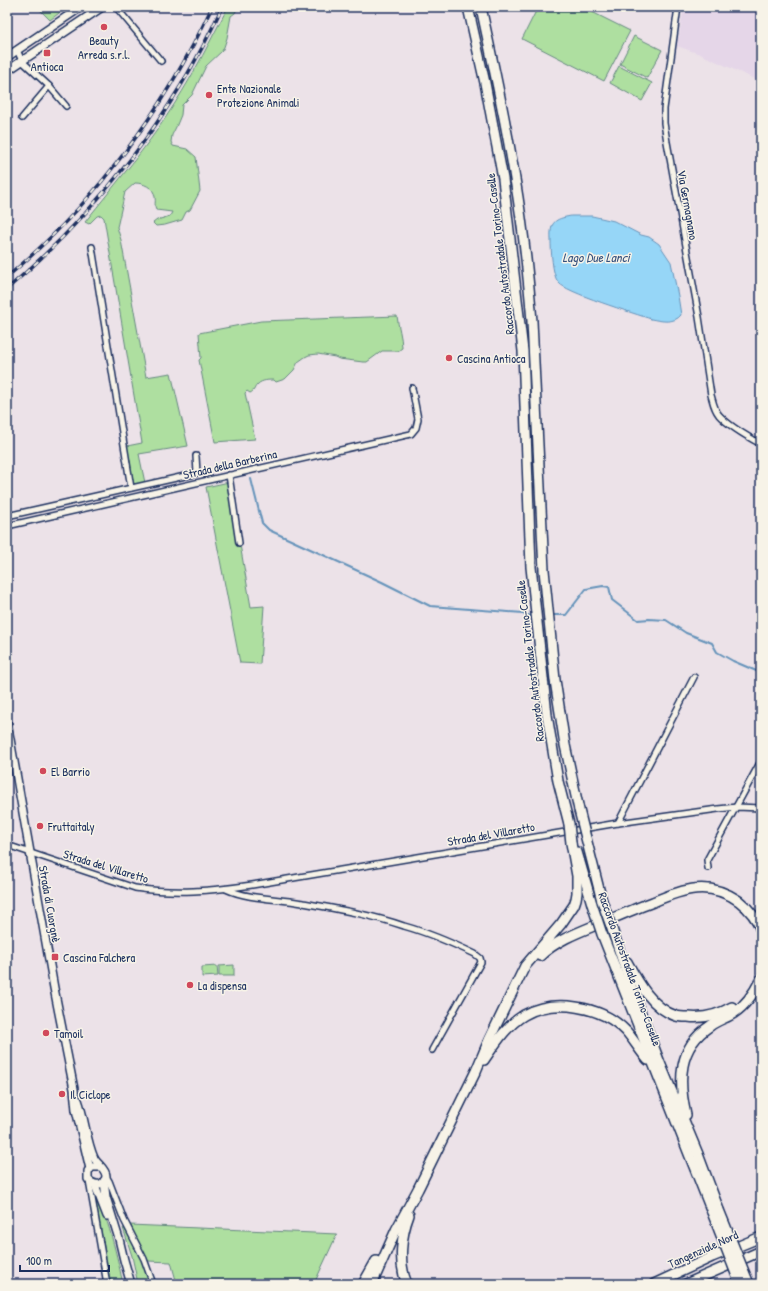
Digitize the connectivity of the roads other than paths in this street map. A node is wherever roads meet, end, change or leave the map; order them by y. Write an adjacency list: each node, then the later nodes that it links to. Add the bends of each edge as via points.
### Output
1 (82, 7): 7 (main road)
2 (102, 7): 9 (main road)
3 (116, 7): 10 (street)
4 (468, 7): 30 (highway, Raccordo Autostradale Torino-Caselle, bridge, via 503,179 524,373 531,567 547,715)
5 (481, 7): 36 (highway, Raccordo Autostradale Torino-Caselle, bridge, via 515,180 530,293 544,570 554,680 579,810)
6 (678, 7): 17 (street, Via Germagnano, via 667,80 664,123 711,395 719,415)
7 (17, 50): 8 (main road); 9 (street)
8 (7, 57)
9 (22, 61): 11 (main road); 12 (street)
10 (161, 61)
11 (7, 71)
12 (48, 86): 13 (street); 14 (street)
13 (66, 106)
14 (22, 118)
15 (92, 247): 20 (street)
16 (412, 388): 19 (street, Strada della Barberina, via 418,419 411,434)
17 (761, 444)
18 (196, 456): 20 (street, Strada della Barberina, via 197,472 194,474)
19 (229, 475): 22 (street, Strada della Barberina); 23 (street)
20 (131, 488): 21 (street, Strada della Barberina)
21 (7, 516)
22 (7, 526)
23 (239, 543)
24 (694, 677): 29 (street)
25 (7, 722): 32 (main road, Strada di Cuorgnè)
26 (761, 761): 27 (street)
27 (737, 807): 28 (street, Strada del Villaretto); 29 (street, Strada del Villaretto); 33 (street, via 707,860)
28 (761, 808)
29 (618, 823): 34 (street, Strada del Villaretto)
30 (572, 842): 39 (highway, via 577,876 574,905 525,966); 41 (highway, Raccordo Autostradale Torino-Caselle, bridge, via 602,934)
31 (7, 845): 32 (street, Strada del Villaretto)
32 (30, 853): 34 (street, Strada del Villaretto, via 135,888 193,892); 43 (main road, Strada di Cuorgnè)
33 (708, 868)
34 (225, 889): 40 (street, Strada del Villaretto, via 236,894 295,901 403,925 434,935 475,954 481,962)
35 (761, 930): 39 (highway, via 747,907 729,895 700,888 678,892 548,948 532,964)
36 (613, 933): 38 (highway, via 640,984 662,1009 676,1016 709,1017 736,1005); 44 (highway, Raccordo Autostradale Torino-Caselle, via 660,1063)
37 (761, 979): 38 (highway)
38 (755, 989): 44 (highway, via 734,1013 709,1026 695,1039 683,1060 682,1098)
39 (508, 1001): 42 (highway)
40 (432, 1050)
41 (653, 1065): 42 (highway, via 625,1031 605,1016 583,1008 559,1006 542,1008 524,1015 508,1029); 50 (highway, Raccordo Autostradale Torino-Caselle)
42 (476, 1071): 49 (highway)
43 (74, 1089): 45 (main road, Strada di Cuorgnè, via 93,1156); 46 (main road, Strada di Cuorgnè, via 76,1110)
44 (698, 1154): 50 (highway, Raccordo Autostradale Torino-Caselle)
45 (100, 1167): 46 (main road, via 94,1166); 47 (main road, via 104,1170)
46 (90, 1169): 48 (main road, via 87,1174)
47 (105, 1178): 48 (main road, via 101,1184); 54 (main road, via 106,1197); 58 (street, via 109,1181)
48 (92, 1183): 54 (main road); 56 (street)
49 (418, 1189): 51 (highway); 61 (highway, via 402,1240 402,1260)
50 (716, 1211): 65 (highway, Raccordo Autostradale Torino-Caselle, bridge); 66 (highway, Raccordo Autostradale Torino-Caselle, bridge)
51 (396, 1230): 59 (highway); 60 (highway)
52 (761, 1237): 62 (highway, Tangenziale Nord)
53 (761, 1251): 55 (highway, Tangenziale Nord)
54 (124, 1260): 57 (main road)
55 (726, 1266): 63 (highway, Tangenziale Nord); 64 (highway)
56 (107, 1282)
57 (131, 1284)
58 (153, 1284)
59 (363, 1284)
60 (372, 1284)
61 (407, 1284)
62 (654, 1284)
63 (686, 1284)
64 (702, 1284)
65 (740, 1284)
66 (749, 1284)

